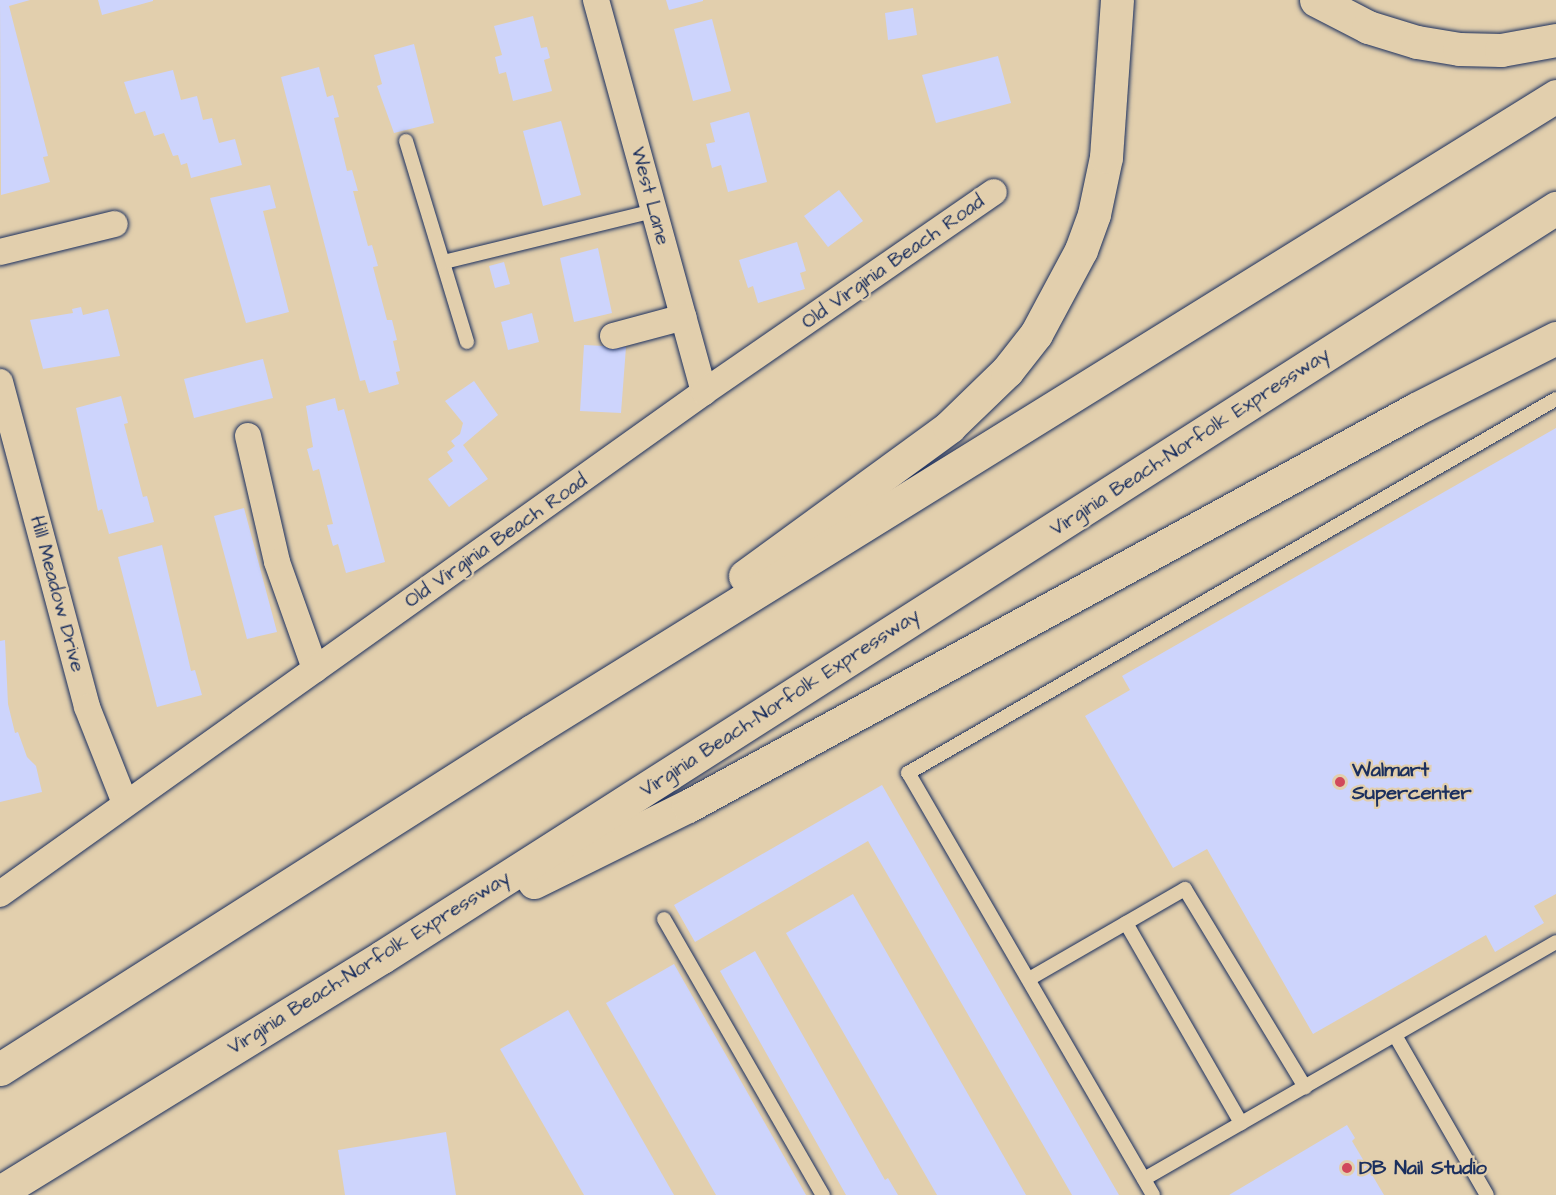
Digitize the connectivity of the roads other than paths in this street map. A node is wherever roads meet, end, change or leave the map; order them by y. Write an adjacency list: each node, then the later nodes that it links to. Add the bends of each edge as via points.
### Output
1 (596, 0): 9 (street, West Lane)
2 (1117, 0): 22 (highway, via 1106,157 1094,214 1056,302 1007,371 949,427)
3 (1316, 0): 4 (highway, via 1368,27 1417,42 1459,49 1501,50)
4 (1556, 40)
5 (1556, 96): 22 (highway)
6 (406, 141): 12 (lane)
7 (994, 192): 18 (street, Old Virginia Beach Road)
8 (1556, 208): 28 (highway, Virginia Beach-Norfolk Expressway)
9 (654, 211): 12 (lane); 13 (street, West Lane)
10 (115, 224): 11 (street)
11 (0, 252)
12 (444, 262): 16 (lane)
13 (684, 317): 14 (street); 18 (street, West Lane)
14 (613, 336)
15 (1556, 338): 28 (highway, via 1416,409 688,806)
16 (467, 342)
17 (0, 382): 23 (street, Hill Meadow Drive, via 87,707)
18 (704, 392): 21 (street, Old Virginia Beach Road)
19 (1556, 399): 29 (lane, via 908,773)
20 (248, 436): 21 (street, via 277,562)
21 (315, 669): 23 (street, Old Virginia Beach Road)
22 (532, 731): 31 (highway)
23 (125, 803): 24 (street, Old Virginia Beach Road)
24 (0, 894)
25 (664, 919): 36 (lane)
26 (1126, 923): 29 (lane); 32 (lane, via 1185,889); 33 (lane)
27 (1556, 942): 30 (lane)
28 (382, 957): 35 (highway, Virginia Beach-Norfolk Expressway)
29 (1029, 979): 34 (lane)
30 (1396, 1037): 32 (lane); 38 (lane)
31 (0, 1069)
32 (1305, 1087): 33 (lane)
33 (1241, 1123): 34 (lane)
34 (1144, 1179): 37 (lane)
35 (0, 1192)
36 (823, 1195)
37 (1153, 1195)
38 (1487, 1195)

